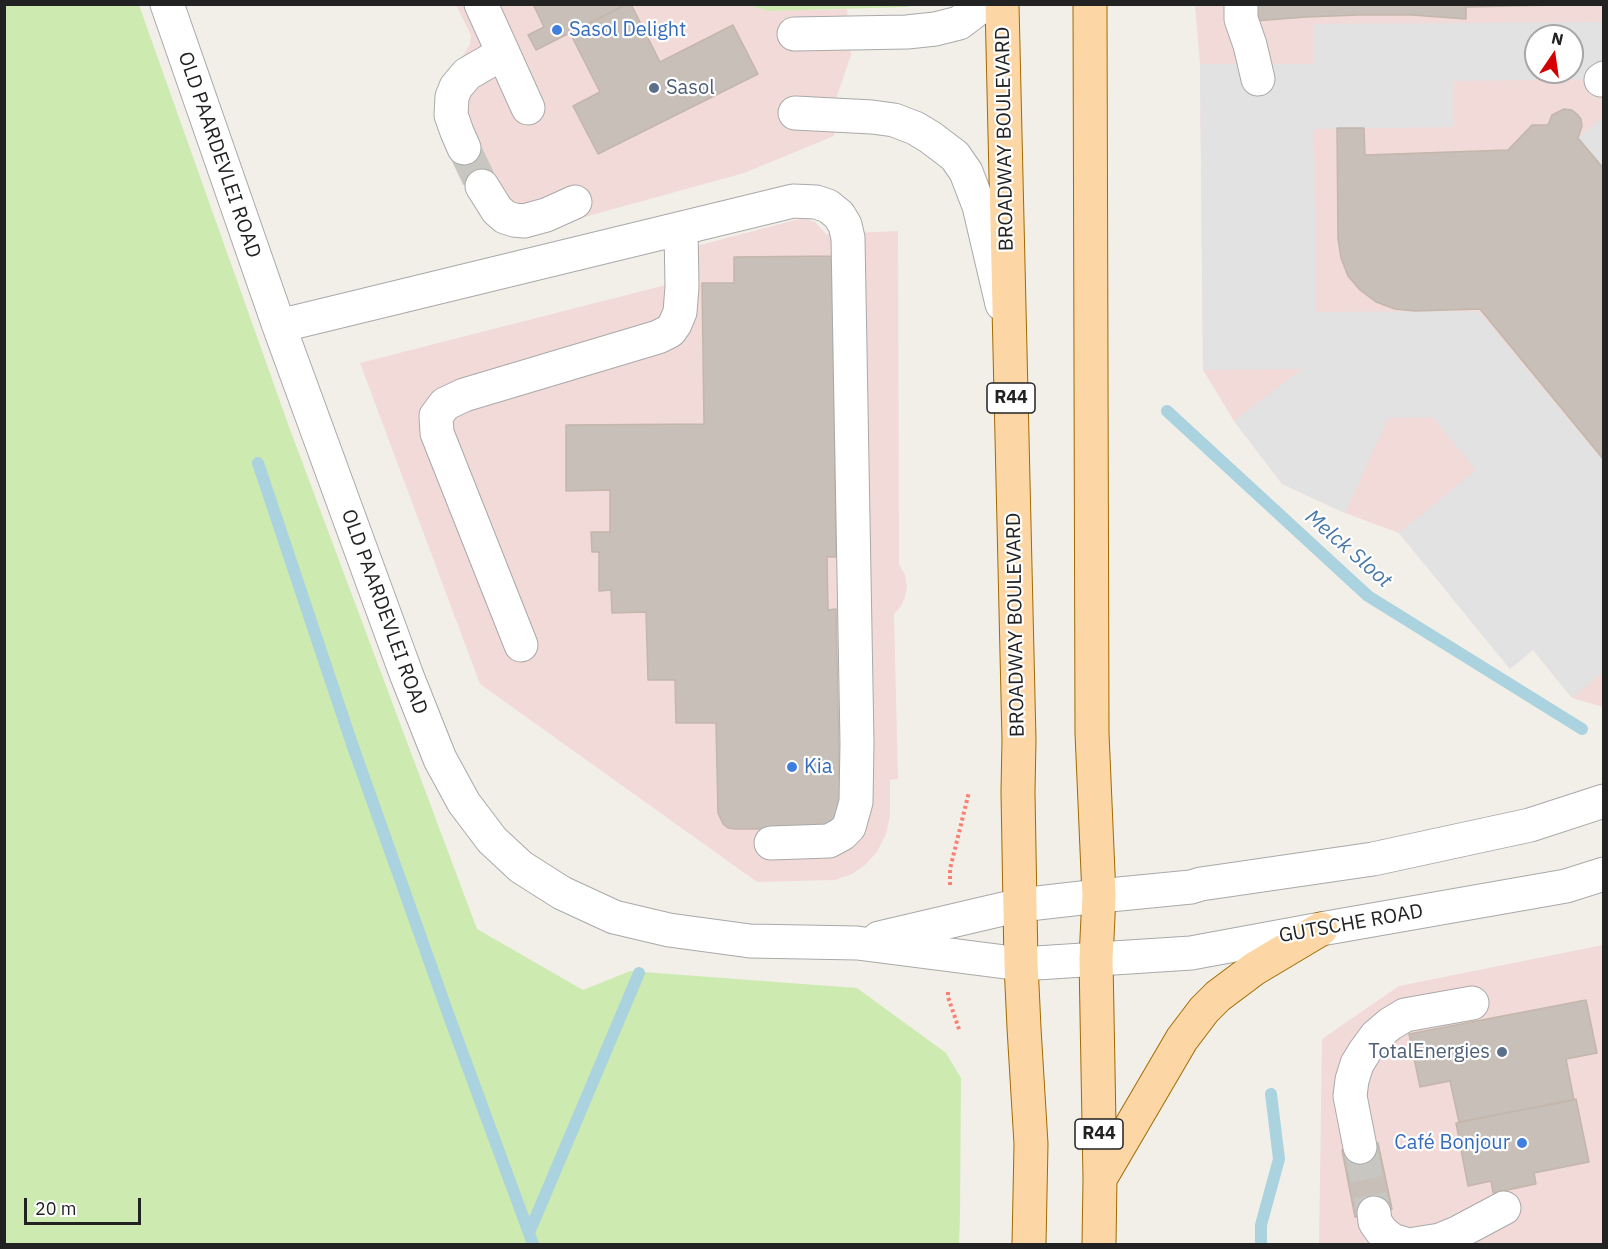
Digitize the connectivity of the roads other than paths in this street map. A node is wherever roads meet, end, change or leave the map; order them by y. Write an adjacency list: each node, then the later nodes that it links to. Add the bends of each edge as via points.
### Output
1 (167, 4): 16 (street, OLD PAARDEVLEI ROAD)
2 (481, 4): 8 (street)
3 (984, 4): 7 (street, via 958,23 935,29)
4 (1002, 4): 17 (main road, BROADWAY BOULEVARD / R44)
5 (1090, 4): 22 (main road, R44, via 1092,721)
6 (1241, 4): 9 (street, via 1241,19)
7 (794, 34)
8 (503, 53): 10 (street); 12 (street, via 467,74 456,87 451,115)
9 (1258, 79)
10 (528, 108)
11 (795, 113): 17 (street, via 894,120 915,128 955,156 979,206)
12 (464, 148)
13 (482, 186): 14 (street, via 497,210 514,220 546,215)
14 (575, 202)
15 (681, 229): 16 (street); 18 (street, via 680,312 669,331 464,395 445,404 436,416 437,433); 20 (street, via 805,201 828,206 838,214 848,238 856,802 849,827 829,841)
16 (279, 326): 25 (street, OLD PAARDEVLEI ROAD, via 440,759 464,803 492,840 521,867 614,917 669,930 750,941)
17 (1010, 338): 23 (main road, BROADWAY BOULEVARD / R44)
18 (521, 645)
19 (1604, 801): 22 (street, via 1530,825 1373,858 1191,888)
20 (771, 843)
21 (1604, 874): 24 (street, GUTSCHE ROAD, via 1566,886)
22 (1099, 896): 23 (street, OLD PAARDEVLEI ROAD); 26 (main road, R44)
23 (1020, 905): 25 (street, OLD PAARDEVLEI ROAD); 27 (main road, BROADWAY BOULEVARD / R44)
24 (1321, 929): 26 (street, GUTSCHE ROAD, via 1191,953); 30 (main road, via 1254,969 1204,1010 1182,1039)
25 (857, 943): 27 (street, OLD PAARDEVLEI ROAD)
26 (1096, 959): 27 (street, GUTSCHE ROAD); 30 (main road, R44)
27 (1021, 964): 33 (main road, BROADWAY BOULEVARD / R44, via 1031,1144)
28 (1472, 1003): 29 (street, via 1405,1015 1376,1036 1352,1080 1350,1096)
29 (1360, 1147)
30 (1100, 1179): 34 (main road, R44)
31 (1504, 1209): 36 (street, via 1440,1240)
32 (1374, 1213): 35 (street, via 1382,1232)
33 (1029, 1245)
34 (1099, 1245)
35 (1405, 1245)
36 (1415, 1245)

